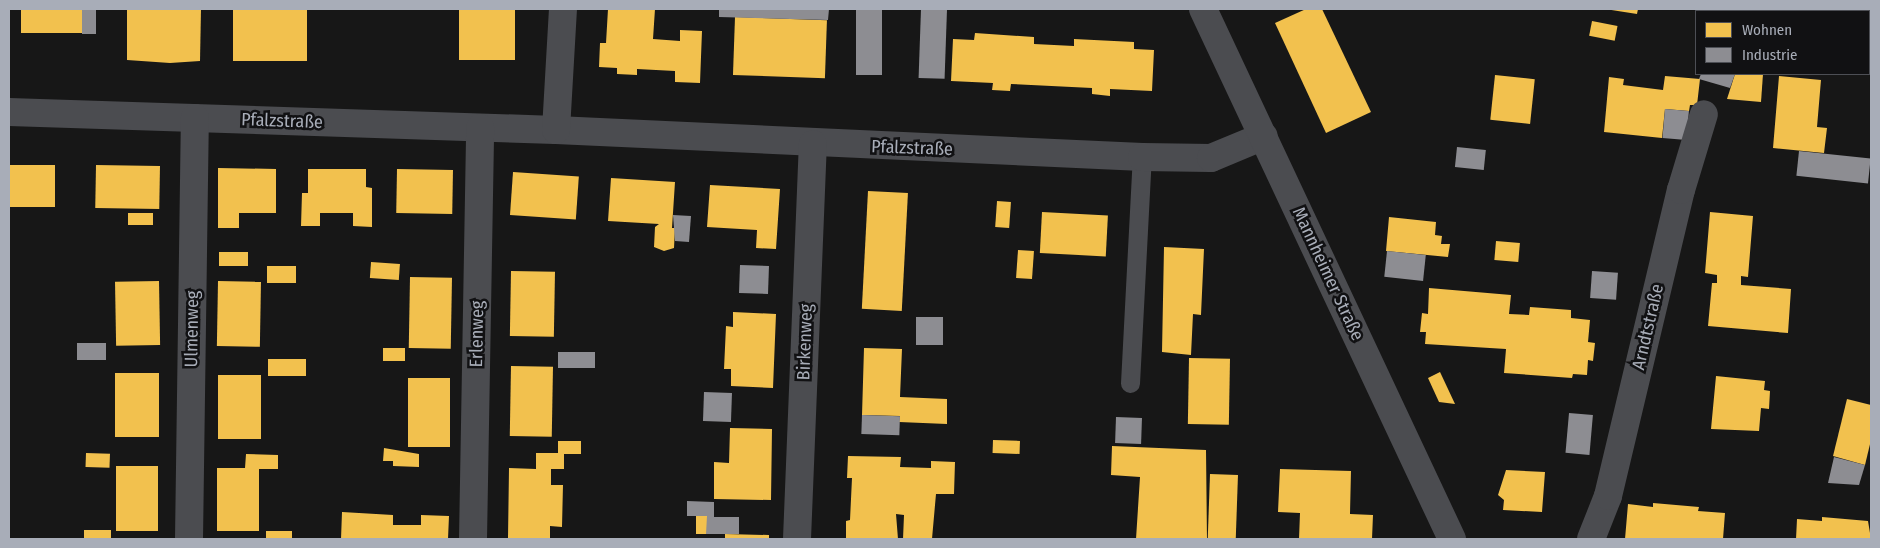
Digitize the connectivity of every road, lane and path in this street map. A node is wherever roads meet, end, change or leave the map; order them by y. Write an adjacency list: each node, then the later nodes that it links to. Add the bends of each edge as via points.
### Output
1 (562, 9): 7 (street)
2 (1203, 9): 8 (street, Mannheimer Straße)
3 (9, 112): 5 (street, Pfalzstraße)
4 (1704, 114): 16 (street, Arndtstraße, via 1680,190 1608,496)
5 (195, 118): 6 (street, Pfalzstraße); 12 (street, Ulmenweg)
6 (480, 128): 7 (street, Pfalzstraße); 13 (street, Erlenweg)
7 (556, 130): 9 (street, Pfalzstraße)
8 (1264, 136): 10 (street, Pfalzstraße, via 1210,158); 15 (street, Mannheimer Straße)
9 (813, 144): 10 (street, Pfalzstraße); 14 (street, Birkenweg)
10 (1142, 157): 11 (lane)
11 (1130, 382)
12 (189, 539)
13 (474, 539)
14 (797, 539)
15 (1452, 539)
16 (1591, 539)

